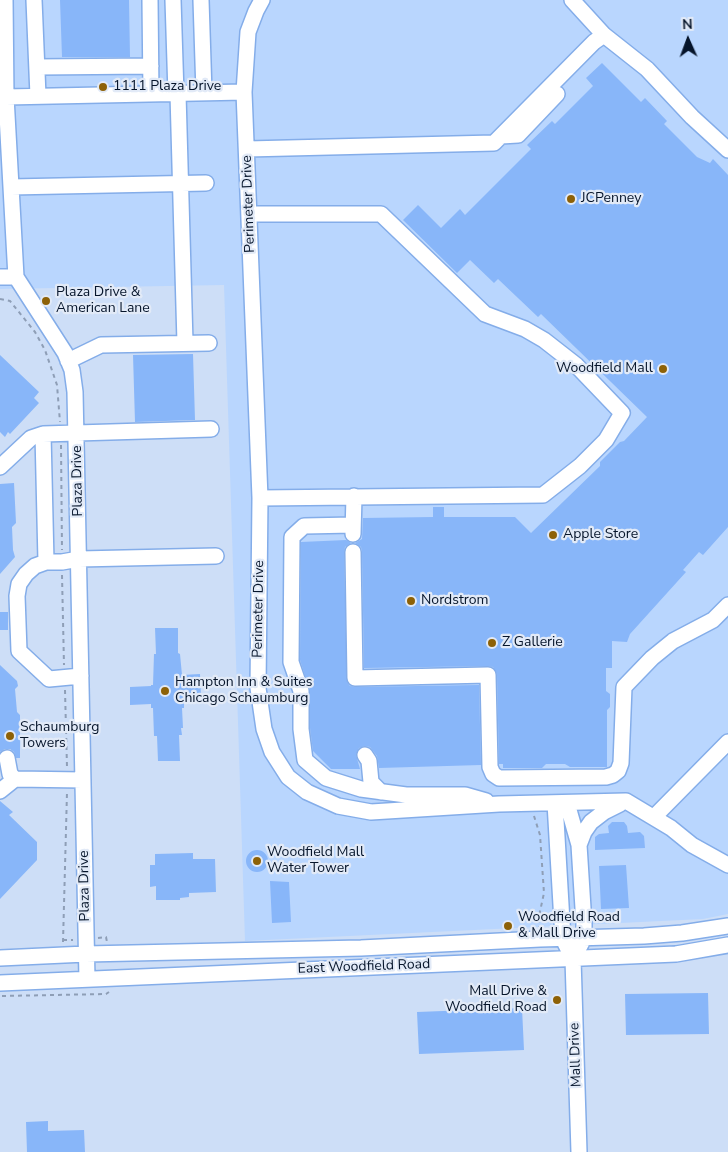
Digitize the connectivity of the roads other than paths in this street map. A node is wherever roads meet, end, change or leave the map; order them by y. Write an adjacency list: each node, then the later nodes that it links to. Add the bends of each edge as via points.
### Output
1 (4, 0): 16 (street)
2 (34, 0): 10 (street)
3 (150, 0): 9 (street)
4 (173, 0): 14 (street)
5 (201, 0): 12 (street)
6 (262, 0): 11 (street, Perimeter Drive, via 248,32)
7 (572, 0): 8 (street)
8 (604, 34): 17 (street, via 494,143); 18 (street, via 647,69)
9 (151, 66): 10 (street); 13 (street)
10 (37, 68): 15 (street)
11 (244, 92): 12 (street); 17 (street, Perimeter Drive)
12 (204, 93): 14 (street)
13 (151, 94): 14 (street); 15 (street)
14 (177, 94): 19 (street)
15 (38, 96): 16 (street)
16 (6, 97): 21 (street)
17 (246, 149): 22 (street, Perimeter Drive)
18 (728, 150)
19 (180, 183): 20 (street); 21 (street); 25 (street)
20 (206, 183)
21 (11, 187): 24 (street)
22 (249, 214): 32 (street, via 381,214 485,314 544,340 576,365 622,413 606,440 543,495); 33 (street, Perimeter Drive)
23 (0, 277): 24 (street)
24 (16, 277): 27 (street, Plaza Drive)
25 (185, 343): 26 (street); 27 (street, via 101,345)
26 (209, 343)
27 (68, 360): 30 (street, Plaza Drive, via 76,392)
28 (211, 429): 30 (street)
29 (43, 434): 30 (street); 31 (street, via 31,438); 37 (street)
30 (77, 434): 36 (street, Plaza Drive)
31 (0, 467)
32 (354, 496): 33 (street); 44 (street, via 353,530 304,526 292,537 291,662 301,691 301,729 306,760 326,778)
33 (260, 498): 49 (street, Perimeter Drive, via 258,688 264,729 272,752 288,777 307,792 338,806 371,812)
34 (354, 552): 38 (street, via 354,678 488,675 490,767 499,778 613,776 621,763 624,687 673,641 713,620)
35 (216, 556): 36 (street)
36 (79, 559): 37 (street); 39 (street, Plaza Drive)
37 (46, 562): 39 (street, via 35,566 19,584 19,651 49,678)
38 (728, 605)
39 (81, 676): 43 (street, Plaza Drive)
40 (728, 742): 50 (street)
41 (7, 758): 42 (street, via 10,774)
42 (15, 779): 43 (street); 45 (street)
43 (83, 780): 57 (street, Plaza Drive)
44 (348, 785): 46 (street); 46 (street, via 361,775 365,755 371,782)
45 (0, 791)
46 (381, 792): 49 (street, via 465,795)
47 (626, 801): 48 (street, Perimeter Drive); 50 (street); 51 (street, via 590,822)
48 (560, 803): 49 (street, Perimeter Drive); 51 (street); 55 (street, Mall Drive)
49 (499, 804)
50 (654, 817): 52 (street, via 692,845)
51 (579, 845): 54 (street)
52 (728, 865)
53 (728, 926): 54 (street, East Woodfield Road, via 682,933)
54 (584, 938): 55 (street, East Woodfield Road); 59 (street, Mall Drive)
55 (564, 939): 57 (street, East Woodfield Road, via 361,948); 59 (street, Mall Drive)
56 (728, 945): 59 (street, East Woodfield Road, via 676,954)
57 (86, 954): 58 (street, East Woodfield Road); 60 (street, Plaza Drive)
58 (0, 958)
59 (573, 959): 60 (street, East Woodfield Road); 62 (street, Mall Drive)
60 (87, 979): 61 (street, East Woodfield Road)
61 (0, 983)
62 (579, 1152)

